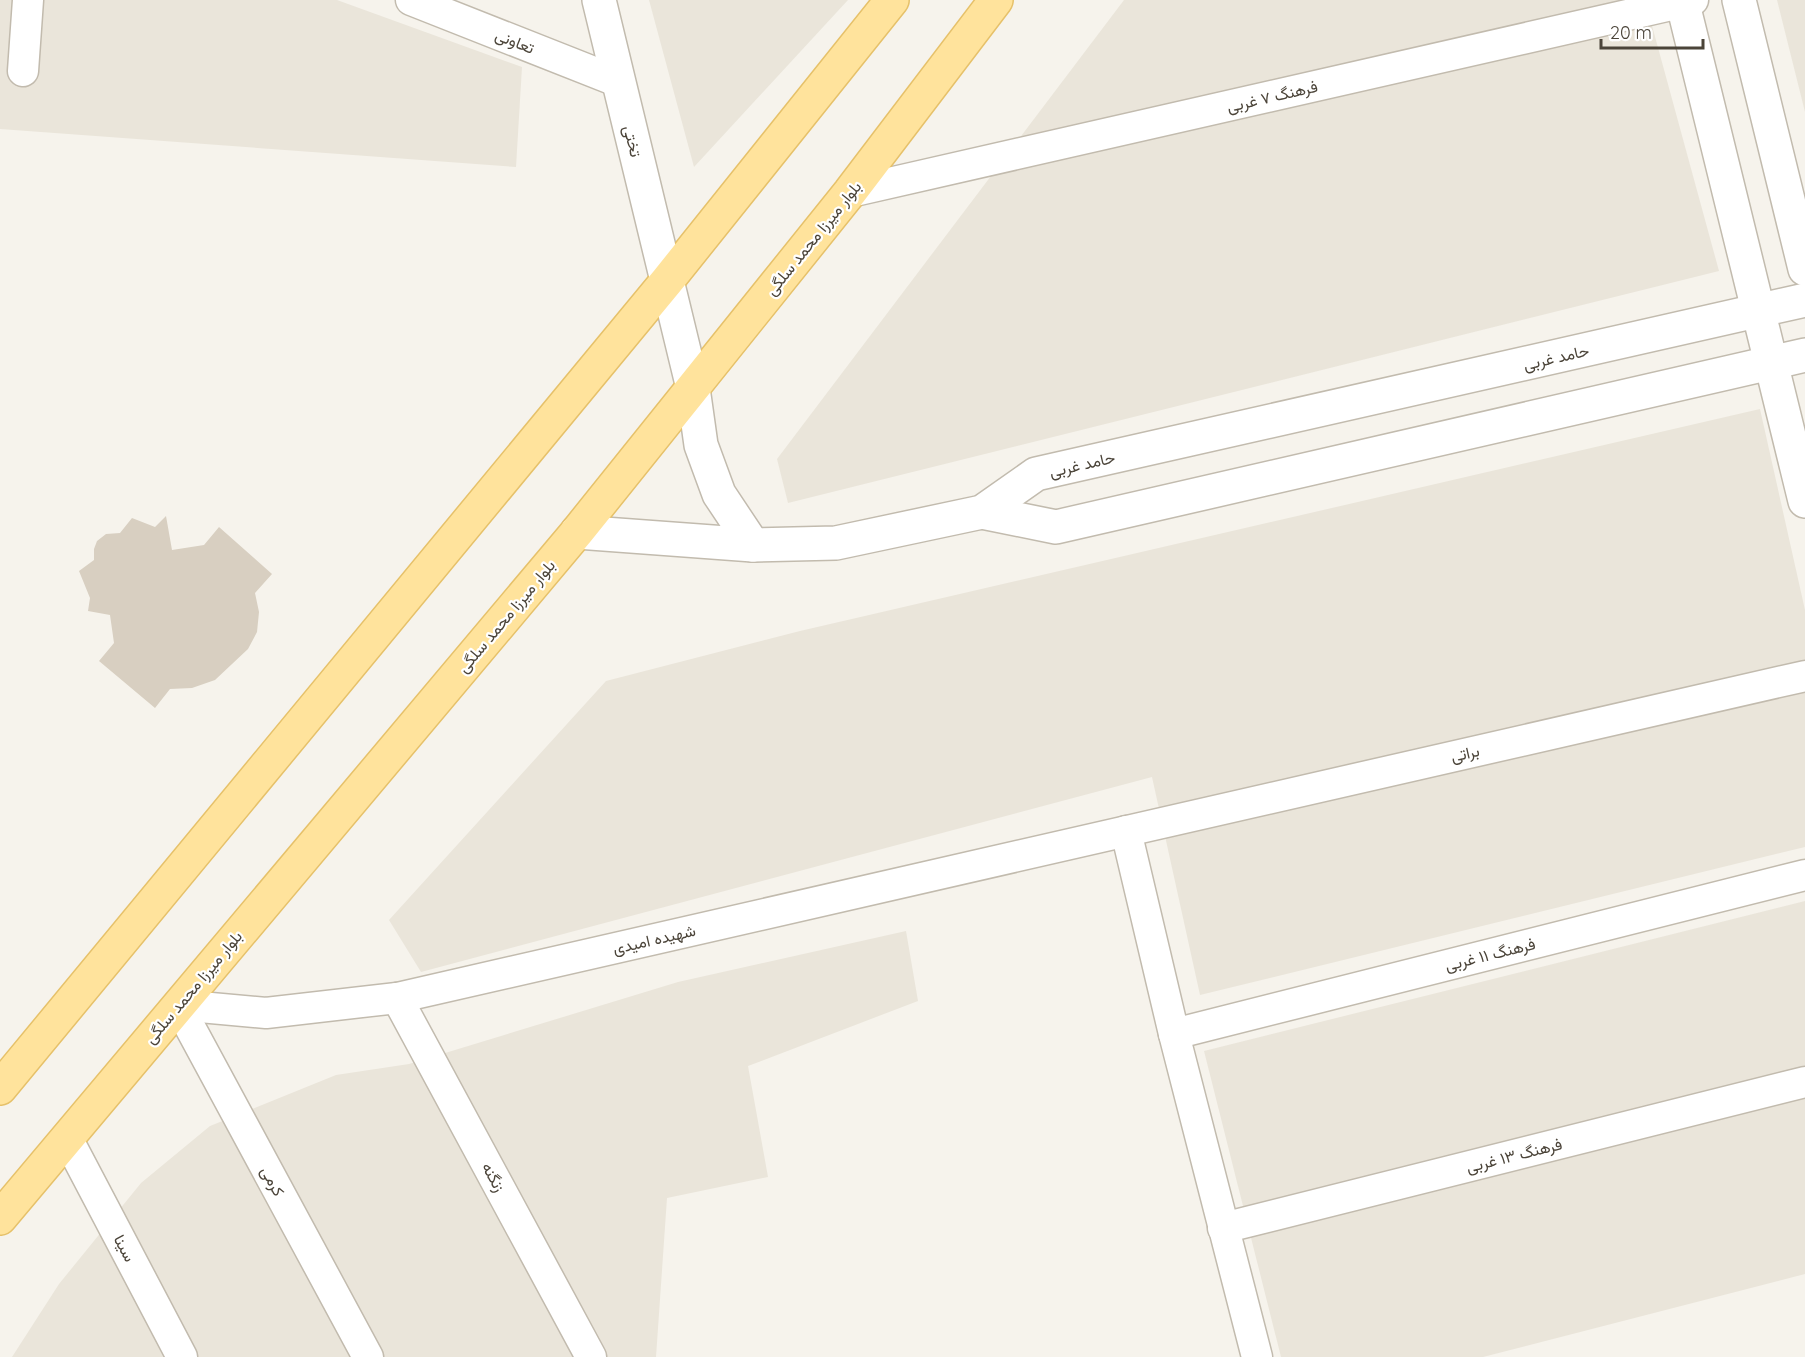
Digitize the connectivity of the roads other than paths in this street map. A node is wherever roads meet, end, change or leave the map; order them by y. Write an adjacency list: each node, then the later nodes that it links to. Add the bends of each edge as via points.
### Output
1 (28, 0): 8 (street)
2 (411, 0): 9 (street, تعاونی)
3 (599, 0): 9 (street, تختی)
4 (892, 0): 12 (main road)
5 (996, 0): 10 (main road, بلوار میرزا محمد سلگی)
6 (1739, 0): 11 (street)
7 (1686, 1): 10 (street, فرهنگ ۷ غربی); 14 (street)
8 (23, 71)
9 (619, 82): 12 (street, تختی)
10 (850, 192): 17 (main road, بلوار میرزا محمد سلگی)
11 (1805, 269)
12 (667, 281): 17 (street, تختی); 29 (main road)
13 (1805, 300): 14 (street, حامد غربی)
14 (1760, 312): 16 (street); 19 (street, حامد غربی, via 1036,474)
15 (1805, 355): 16 (street)
16 (1771, 364): 18 (street); 19 (street, via 1056,527)
17 (693, 388): 20 (main road, بلوار میرزا محمد سلگی); 21 (street, تختی, via 701,445 719,494)
18 (1805, 501)
19 (982, 512): 21 (street, via 836,543)
20 (577, 532): 21 (street); 26 (main road, بلوار میرزا محمد سلگی)
21 (753, 545)
22 (1805, 676): 23 (street, براتی)
23 (1126, 831): 25 (street, شهیده امیدی); 27 (street)
24 (1805, 874): 27 (street, فرهنگ ۱۱ غربی)
25 (397, 998): 26 (street, شهیده امیدی, via 266,1013); 35 (street, زنگنه)
26 (178, 1005): 30 (main road, بلوار میرزا محمد سلگی); 34 (street, کرمی)
27 (1174, 1034): 32 (street)
28 (1805, 1082): 32 (street, فرهنگ ۱۳ غربی)
29 (0, 1088)
30 (67, 1138): 31 (main road, بلوار میرزا محمد سلگی); 33 (street, سینا)
31 (0, 1218)
32 (1222, 1228): 36 (street)
33 (182, 1357)
34 (368, 1357)
35 (591, 1357)
36 (1257, 1357)

